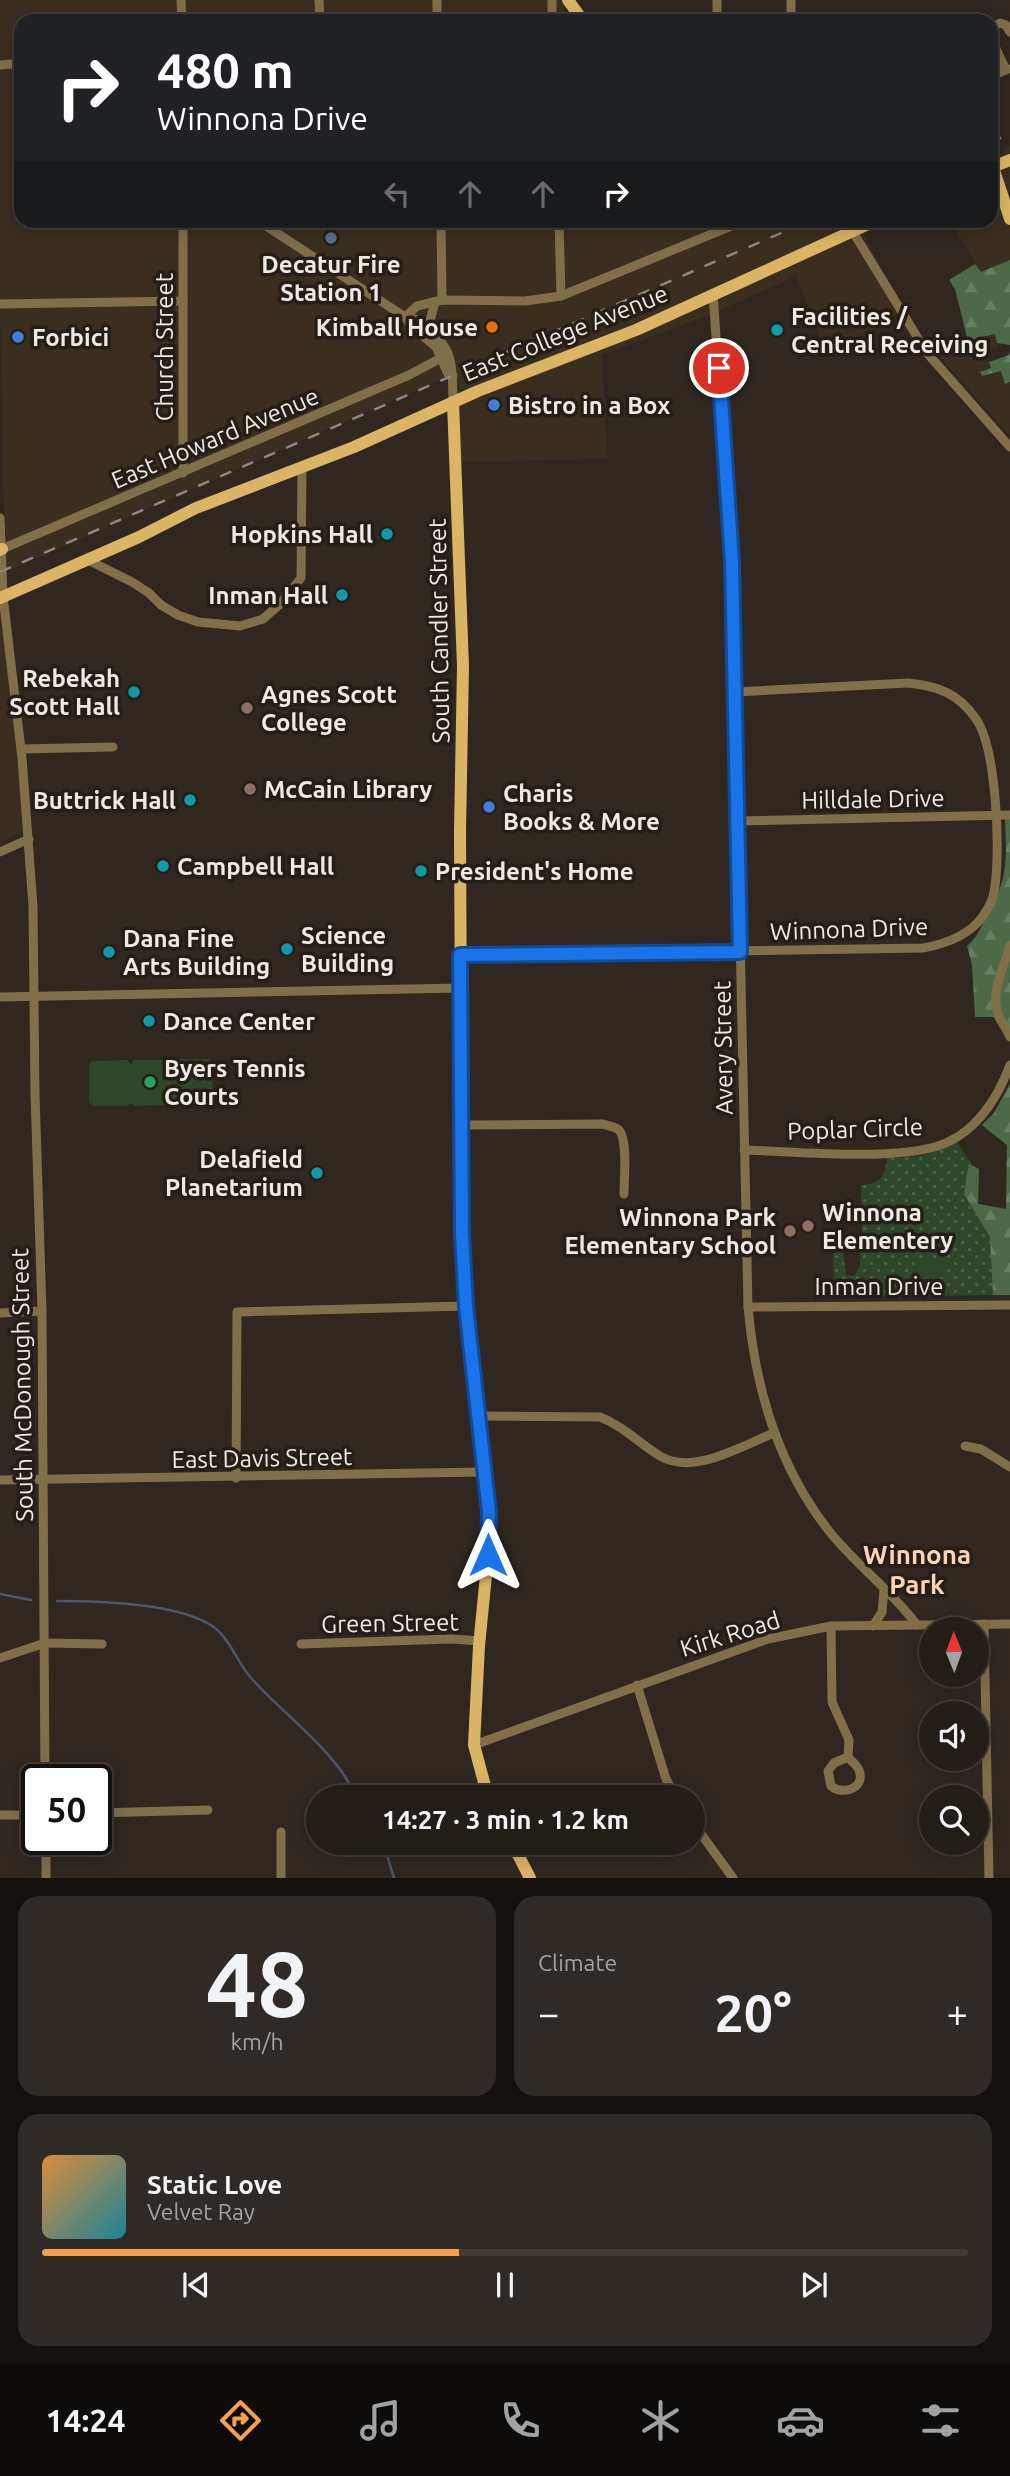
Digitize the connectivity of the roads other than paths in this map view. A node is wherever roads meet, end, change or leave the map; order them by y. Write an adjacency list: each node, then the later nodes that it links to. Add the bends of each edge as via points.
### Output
1 (998, 51): 2 (street)
2 (1008, 69)
3 (998, 182): 4 (main road)
4 (1010, 219)
5 (183, 228): 16 (street, Church Street)
6 (269, 228): 19 (street)
7 (441, 228): 17 (street)
8 (559, 228): 15 (street)
9 (717, 228): 12 (street)
10 (727, 228): 12 (street)
11 (861, 228): 13 (main road, East College Avenue)
12 (717, 232): 15 (street)
13 (853, 232): 14 (main road, East College Avenue); 24 (street, via 927,353)
14 (713, 294): 23 (main road, East College Avenue, via 636,330); 31 (street, Avery Street, via 732,562)
15 (561, 296): 17 (street, via 525,301)
16 (183, 301): 18 (street); 26 (street, Church Street)
17 (439, 301): 19 (street, via 417,306); 20 (street)
18 (0, 304)
19 (407, 318): 20 (street); 21 (street)
20 (428, 328): 22 (street, South Candler Street, via 450,356)
21 (441, 358): 22 (street); 26 (street, East Howard Avenue)
22 (453, 376): 23 (street, South Candler Street)
23 (453, 402): 25 (main road, East College Avenue); 41 (main road, South Candler Street, via 463,666)
24 (1010, 447)
25 (302, 467): 29 (main road, East College Avenue, via 194,518); 29 (street, via 301,578 279,605 253,624 223,626 178,615 132,582)
26 (183, 473): 28 (street, East Howard Avenue)
27 (0, 518): 28 (street, South McDonough Street)
28 (1, 550): 30 (street, South McDonough Street)
29 (89, 560): 30 (main road, East College Avenue)
30 (2, 597): 33 (street, South McDonough Street)
31 (735, 692): 35 (street, Winnona Drive, via 908,683 934,686 959,699 977,720 986,744); 36 (street, Avery Street)
32 (113, 747): 33 (street)
33 (21, 749): 37 (street, South McDonough Street)
34 (1010, 814): 35 (street, Hilldale Drive)
35 (996, 815): 36 (street, Hilldale Drive); 40 (street, Winnona Drive, via 999,857 994,896 982,918 946,944)
36 (737, 821): 40 (street, Avery Street)
37 (29, 839): 38 (street); 43 (street, South McDonough Street)
38 (0, 852)
39 (1010, 945): 45 (street, via 995,1003)
40 (740, 952): 41 (street, Winnona Drive); 48 (street, Avery Street)
41 (460, 955): 42 (main road, South Candler Street)
42 (460, 988): 43 (street); 47 (main road, South Candler Street)
43 (34, 996): 44 (street); 53 (street, South McDonough Street)
44 (0, 997)
45 (1010, 1037)
46 (1010, 1065): 48 (street, Poplar Circle, via 985,1113 947,1143 919,1151)
47 (462, 1125): 49 (street, via 611,1126 620,1131 624,1143); 51 (main road, South Candler Street)
48 (744, 1150): 52 (street, Avery Street)
49 (624, 1194)
50 (1010, 1305): 52 (street, Inman Drive)
51 (466, 1306): 55 (main road, South Candler Street); 60 (street, via 237,1312)
52 (748, 1307): 56 (street, Avery Street, via 753,1357)
53 (42, 1311): 54 (street); 61 (street, South McDonough Street)
54 (0, 1313)
55 (479, 1416): 56 (street, via 600,1418 680,1464 700,1462); 59 (main road, South Candler Street)
56 (774, 1433): 63 (street, Avery Street, via 806,1499 829,1532)
57 (965, 1446): 58 (street, via 981,1449)
58 (1010, 1467)
59 (483, 1472): 60 (street, East Davis Street); 70 (main road, South Candler Street, via 489,1512)
60 (236, 1478): 61 (street, East Davis Street)
61 (41, 1479): 62 (street, East Davis Street); 71 (street, South McDonough Street)
62 (0, 1480)
63 (884, 1590): 66 (street, Avery Street); 69 (street, via 882,1612)
64 (989, 1624): 65 (street, Kirk Road)
65 (1010, 1624)
66 (916, 1625): 67 (street, Kirk Road); 69 (street, Kirk Road)
67 (919, 1625)
68 (831, 1626): 69 (street, Kirk Road); 75 (street, Kirk Road, via 745,1645); 78 (street, via 832,1702 849,1740)
69 (873, 1626)
70 (480, 1641): 73 (street, Green Street); 77 (main road, South Candler Street)
71 (44, 1643): 72 (street); 74 (street); 79 (street, South McDonough Street)
72 (102, 1644)
73 (301, 1644)
74 (0, 1658)
75 (637, 1685): 77 (street, Kirk Road); 81 (street)
76 (985, 1687): 94 (street)
77 (474, 1745): 80 (main road, South Candler Street)
78 (848, 1756)
79 (45, 1764)
80 (485, 1785)
81 (669, 1785)
82 (208, 1810): 83 (street)
83 (112, 1813)
84 (0, 1815): 85 (street)
85 (21, 1815)
86 (281, 1832): 91 (street)
87 (705, 1840): 93 (street)
88 (46, 1855): 90 (street)
89 (518, 1855): 92 (main road)
90 (47, 1878)
91 (281, 1878)
92 (530, 1878)
93 (733, 1878)
94 (989, 1878)

